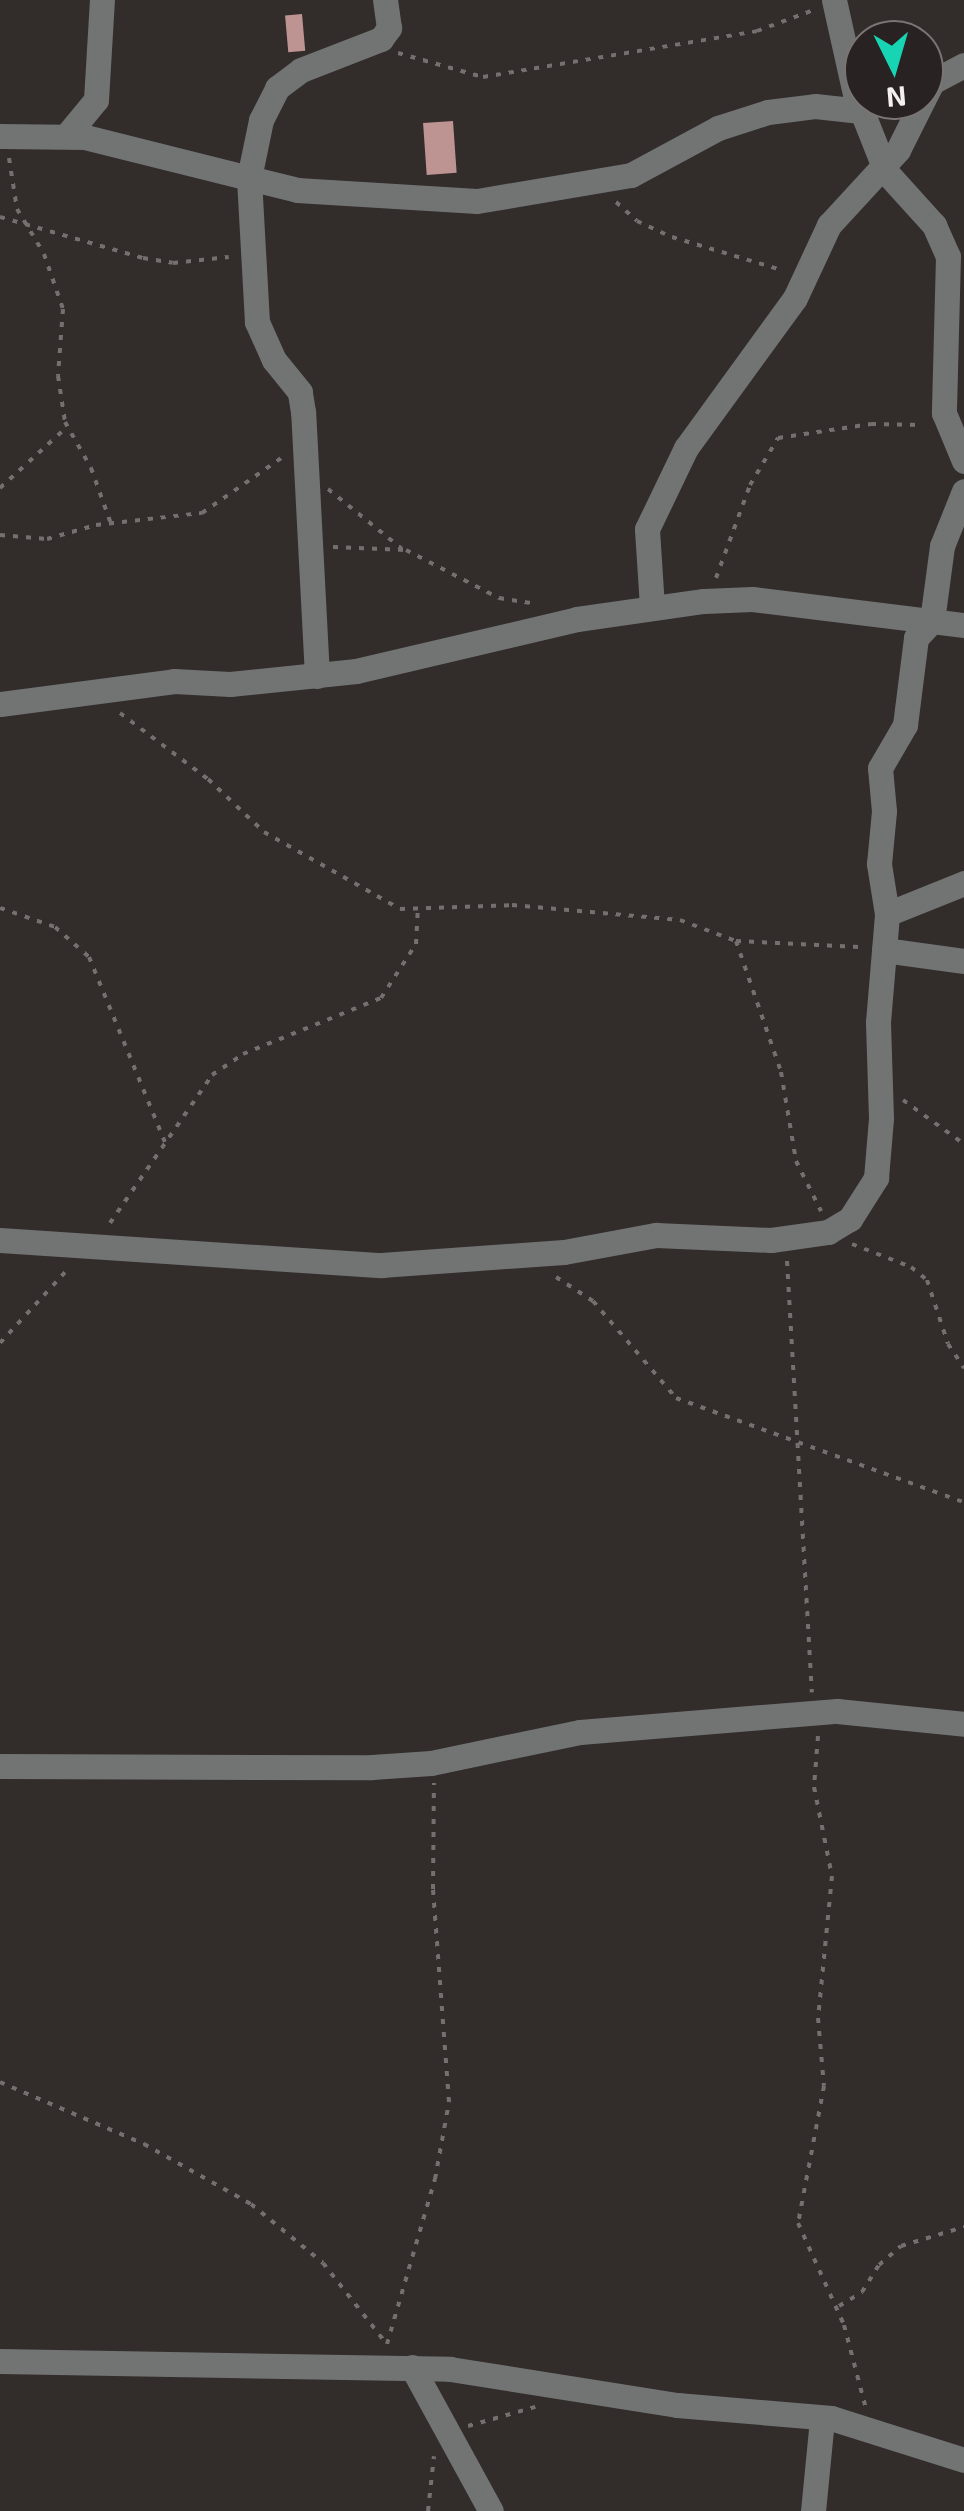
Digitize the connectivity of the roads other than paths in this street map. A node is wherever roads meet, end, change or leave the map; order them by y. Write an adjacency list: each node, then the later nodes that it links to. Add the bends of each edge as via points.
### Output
1 (102, 0): 9 (street, via 96,100)
2 (385, 0): 11 (street, via 387,32 282,82 261,120)
3 (835, 3): 4 (street)
4 (844, 39)
5 (844, 109): 11 (street, via 768,112 718,128 660,164 525,197 413,200 296,190)
6 (865, 120): 10 (street)
7 (912, 120): 10 (street)
8 (4, 136): 9 (street)
9 (68, 136): 11 (street)
10 (884, 168): 12 (street); 16 (street, via 829,225 796,298 686,448 650,521)
11 (248, 178): 19 (street, via 248,254 259,328 300,392)
12 (934, 226): 13 (street); 14 (street, via 951,274 943,368 947,425)
13 (964, 228)
14 (964, 461)
15 (964, 491): 17 (street, via 942,546)
16 (652, 607): 17 (street, via 752,599); 19 (street)
17 (932, 620): 18 (street); 22 (street, via 916,638 905,725 880,768 878,864)
18 (964, 625)
19 (317, 676): 20 (street)
20 (0, 704)
21 (964, 884): 22 (street)
22 (888, 914): 23 (street)
23 (884, 950): 24 (street); 25 (street, via 876,1178 850,1219 828,1232 656,1236 526,1256 348,1265)
24 (964, 960)
25 (0, 1240)
26 (964, 1724): 27 (street, via 816,1712 580,1732 431,1763)
27 (0, 1766)
28 (0, 2360): 29 (street)
29 (399, 2360): 30 (street, via 552,2389); 32 (street)
30 (822, 2419): 31 (street, via 869,2425); 33 (street)
31 (964, 2460)
32 (491, 2511)
33 (812, 2511)

